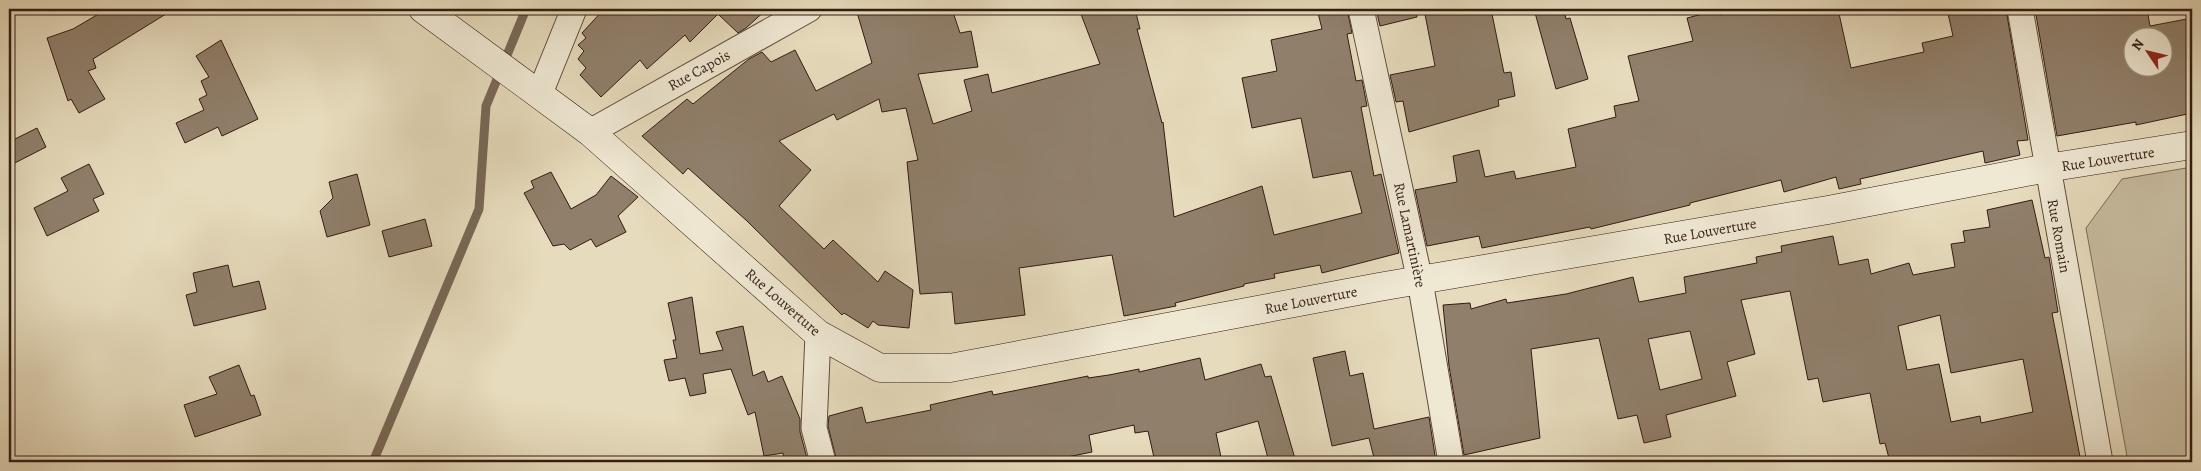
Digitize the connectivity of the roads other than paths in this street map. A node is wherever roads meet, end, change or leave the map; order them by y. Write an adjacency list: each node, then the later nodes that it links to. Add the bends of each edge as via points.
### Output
1 (423, 9): 6 (main road, Rue Louverture)
2 (574, 9): 6 (street)
3 (808, 9): 7 (street, Rue Capois)
4 (1361, 9): 10 (street, Rue Lamartinière)
5 (2020, 9): 9 (street, Rue Romain)
6 (532, 88): 7 (main road, Rue Louverture)
7 (590, 132): 11 (main road, Rue Louverture)
8 (2192, 145): 9 (main road, Rue Louverture)
9 (2047, 168): 10 (main road, Rue Louverture, via 1828,210); 14 (street, Rue Romain)
10 (1420, 280): 11 (main road, Rue Louverture, via 950,368 880,368); 13 (street, Rue Lamartinière)
11 (818, 334): 12 (street, via 814,428)
12 (823, 462)
13 (1451, 462)
14 (2100, 462)

